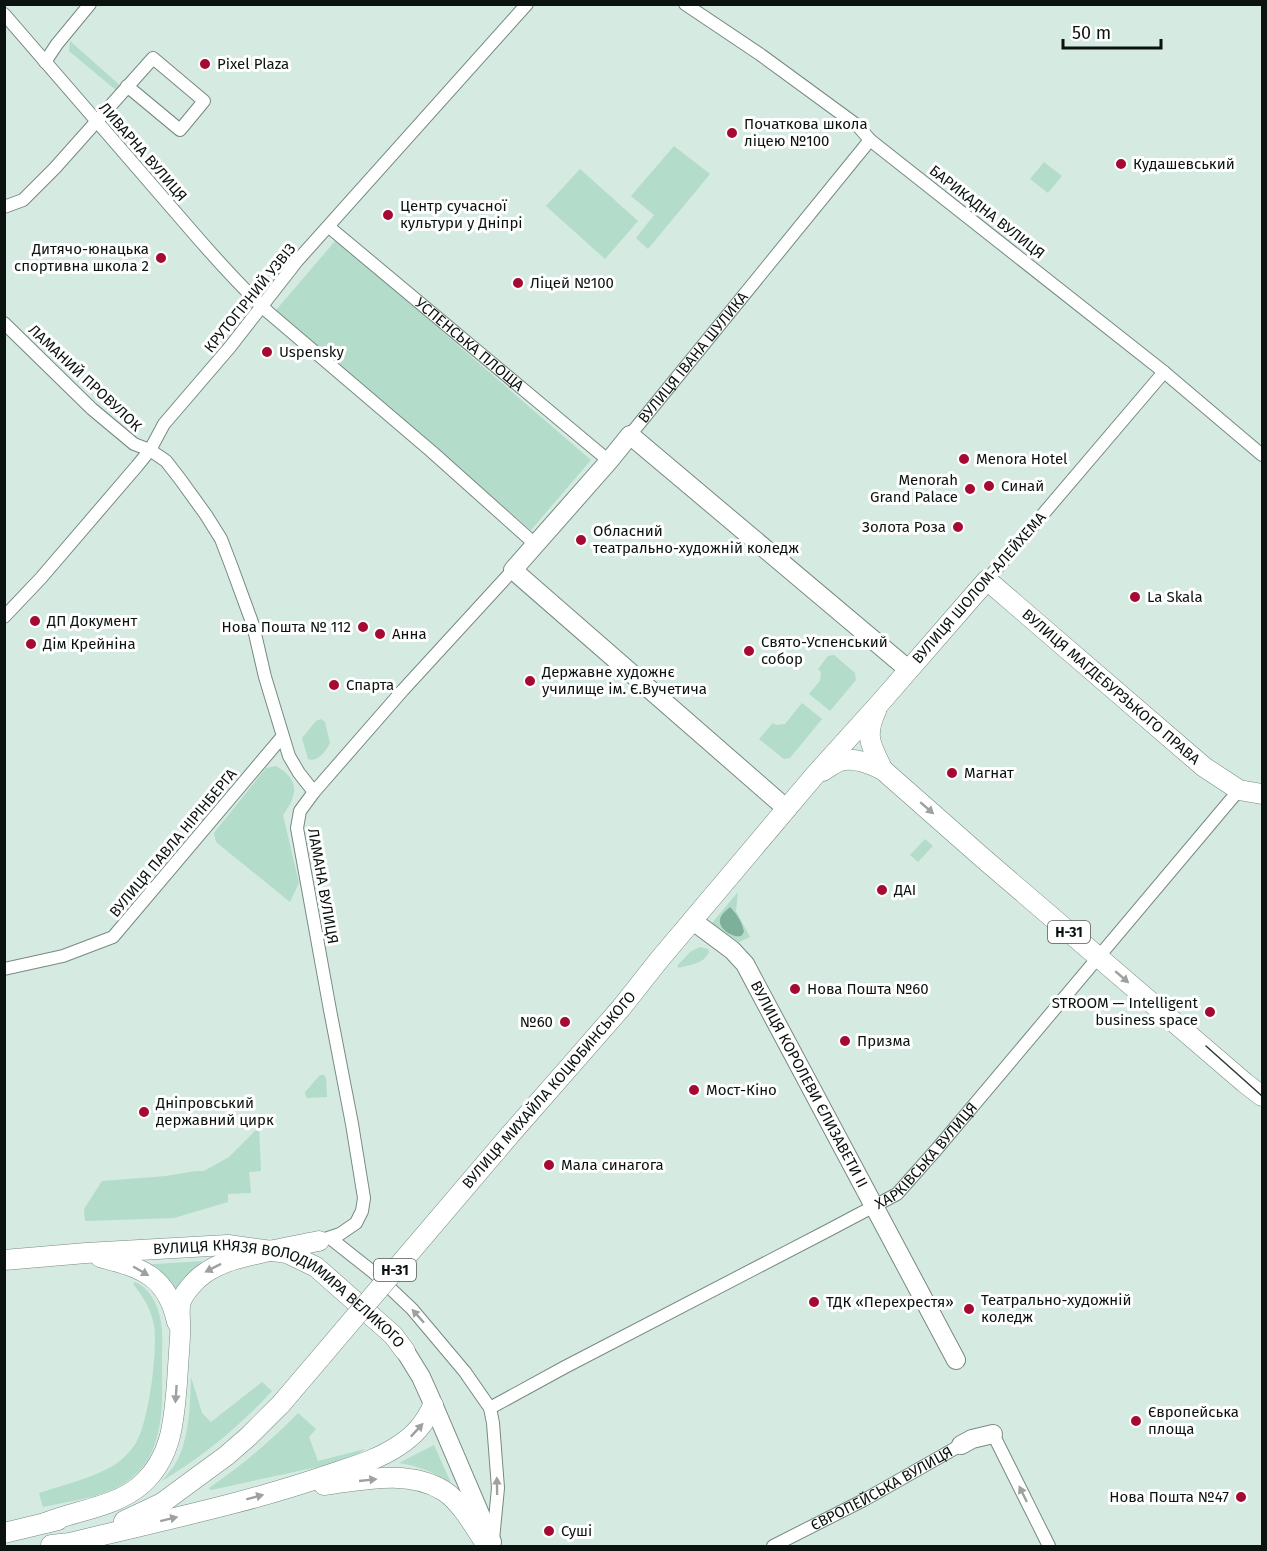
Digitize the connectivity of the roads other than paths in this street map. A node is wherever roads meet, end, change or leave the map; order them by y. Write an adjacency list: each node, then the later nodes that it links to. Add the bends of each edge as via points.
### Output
1 (90, 4): 5 (street)
2 (526, 4): 10 (street, КРУТОГІРНИЙ УЗВІЗ)
3 (685, 4): 8 (street, БАРИКАДНА ВУЛИЦЯ, via 858,126)
4 (4, 14): 5 (street, ЛИВАРНА ВУЛИЦЯ)
5 (45, 62): 7 (street, ЛИВАРНА ВУЛИЦЯ)
6 (128, 86): 6 (street, via 153,58 204,100 180,130); 7 (street)
7 (96, 121): 9 (street, via 22,200); 11 (street, ЛИВАРНА ВУЛИЦЯ, via 220,264)
8 (870, 140): 13 (street, БАРИКАДНА ВУЛИЦЯ); 14 (street, ВУЛИЦЯ ІВАНА ШУЛИКА)
9 (4, 207)
10 (329, 227): 11 (street, КРУТОГІРНИЙ УЗВІЗ); 17 (street, УСПЕНСЬКА ПЛОЩА)
11 (262, 306): 15 (street, КРУТОГІРНИЙ УЗВІЗ, via 164,424); 18 (street)
12 (4, 323): 15 (street, ЛАМАНИЙ ПРОВУЛОК, via 92,409 134,444)
13 (1164, 372): 16 (street, БАРИКАДНА ВУЛИЦЯ); 20 (street, ВУЛИЦЯ ШОЛОМ-АЛЕЙХЕМА)
14 (630, 435): 17 (street, ВУЛИЦЯ ІВАНА ШУЛИКА); 22 (street)
15 (150, 450): 21 (street, КРУТОГІРНИЙ УЗВІЗ); 24 (street, via 166,461 221,539 253,625)
16 (1263, 455)
17 (609, 461): 18 (street, ВУЛИЦЯ ІВАНА ШУЛИКА)
18 (536, 544): 19 (street, ВУЛИЦЯ ІВАНА ШУЛИКА)
19 (513, 570): 28 (street); 30 (street)
20 (987, 579): 22 (main road, ВУЛИЦЯ ШОЛОМ-АЛЕЙХЕМА / Н-31); 27 (main road, ВУЛИЦЯ МАГДЕБУРЗЬКОГО ПРАВА, via 1204,767)
21 (4, 617)
22 (909, 670): 23 (main road, ВУЛИЦЯ ШОЛОМ-АЛЕЙХЕМА / Н-31)
23 (880, 703): 25 (main road, via 870,729 871,746); 26 (main road, ВУЛИЦЯ ШОЛОМ-АЛЕЙХЕМА / Н-31)
24 (282, 738): 28 (street, via 299,773); 33 (street, ВУЛИЦЯ ПАВЛА НІРІНБЕРГА, via 113,937 63,956)
25 (883, 770): 26 (main road, Н-31, via 869,763 840,761); 32 (main road, Н-31, one-way to 32)
26 (815, 775): 30 (main road, ВУЛИЦЯ МИХАЙЛА КОЦЮБИНСЬКОГО / Н-31)
27 (1239, 790): 29 (main road); 32 (street, ХАРКІВСЬКА ВУЛИЦЯ)
28 (314, 792): 36 (street, ЛАМАНА ВУЛИЦЯ, via 300,811 297,828 364,1198 356,1223)
29 (1263, 794)
30 (787, 809): 31 (main road, ВУЛИЦЯ МИХАЙЛА КОЦЮБИНСЬКОГО / Н-31)
31 (693, 921): 35 (street, ВУЛИЦЯ КОРОЛЕВИ ЄЛИЗАВЕТИ ІІ, via 745,964); 48 (main road, ВУЛИЦЯ МИХАЙЛА КОЦЮБИНСЬКОГО / Н-31, bridge, via 281,1404)
32 (1098, 956): 34 (main road, Н-31, one-way to 34); 35 (street, ХАРКІВСЬКА ВУЛИЦЯ, via 897,1194)
33 (4, 969)
34 (1261, 1096)
35 (874, 1206): 43 (street, ВУЛИЦЯ КОРОЛЕВИ ЄЛИЗАВЕТИ ІІ); 45 (street, ХАРКІВСЬКА ВУЛИЦЯ)
36 (325, 1239): 37 (main road); 40 (main road, via 311,1247 310,1257); 45 (street, one-way to 36, via 412,1309 373,1272)
37 (269, 1251): 38 (main road, ВУЛИЦЯ КНЯЗЯ ВОЛОДИМИРА ВЕЛИКОГО, via 228,1245); 40 (main road, ВУЛИЦЯ КНЯЗЯ ВОЛОДИМИРА ВЕЛИКОГО, via 286,1253); 41 (main road, one-way to 41, via 233,1259 203,1274 180,1304)
38 (86, 1253): 39 (main road, ВУЛИЦЯ КНЯЗЯ ВОЛОДИМИРА ВЕЛИКОГО); 41 (main road, one-way to 41, via 146,1272 171,1301)
39 (4, 1260)
40 (316, 1267): 42 (main road, ВУЛИЦЯ КНЯЗЯ ВОЛОДИМИРА ВЕЛИКОГО, via 393,1335)
41 (180, 1336): 50 (main road, one-way to 50, via 174,1421 166,1450 156,1467 131,1492)
42 (405, 1351): 44 (street, ВУЛИЦЯ КНЯЗЯ ВОЛОДИМИРА ВЕЛИКОГО)
43 (956, 1360)
44 (433, 1405): 49 (main road, one-way to 44, via 400,1445 428,1417); 55 (street, ВУЛИЦЯ КНЯЗЯ ВОЛОДИМИРА ВЕЛИКОГО)
45 (490, 1408): 55 (street, one-way to 45, via 498,1488)
46 (993, 1434): 47 (street, ЄВРОПЕЙСЬКА ВУЛИЦЯ); 57 (street, one-way to 46)
47 (961, 1445): 56 (street, ЄВРОПЕЙСЬКА ВУЛИЦЯ)
48 (200, 1475): 50 (main road, Н-31, via 128,1506); 54 (main road, Н-31, via 162,1503 131,1519)
49 (289, 1488): 54 (main road, one-way to 49, via 70,1544); 55 (main road, one-way to 55, via 384,1478 425,1482 452,1498)
50 (45, 1523): 51 (main road, Н-31)
51 (4, 1533)
52 (4, 1538): 53 (main road)
53 (7, 1546)
54 (48, 1546)
55 (491, 1546)
56 (773, 1546)
57 (1049, 1546)

